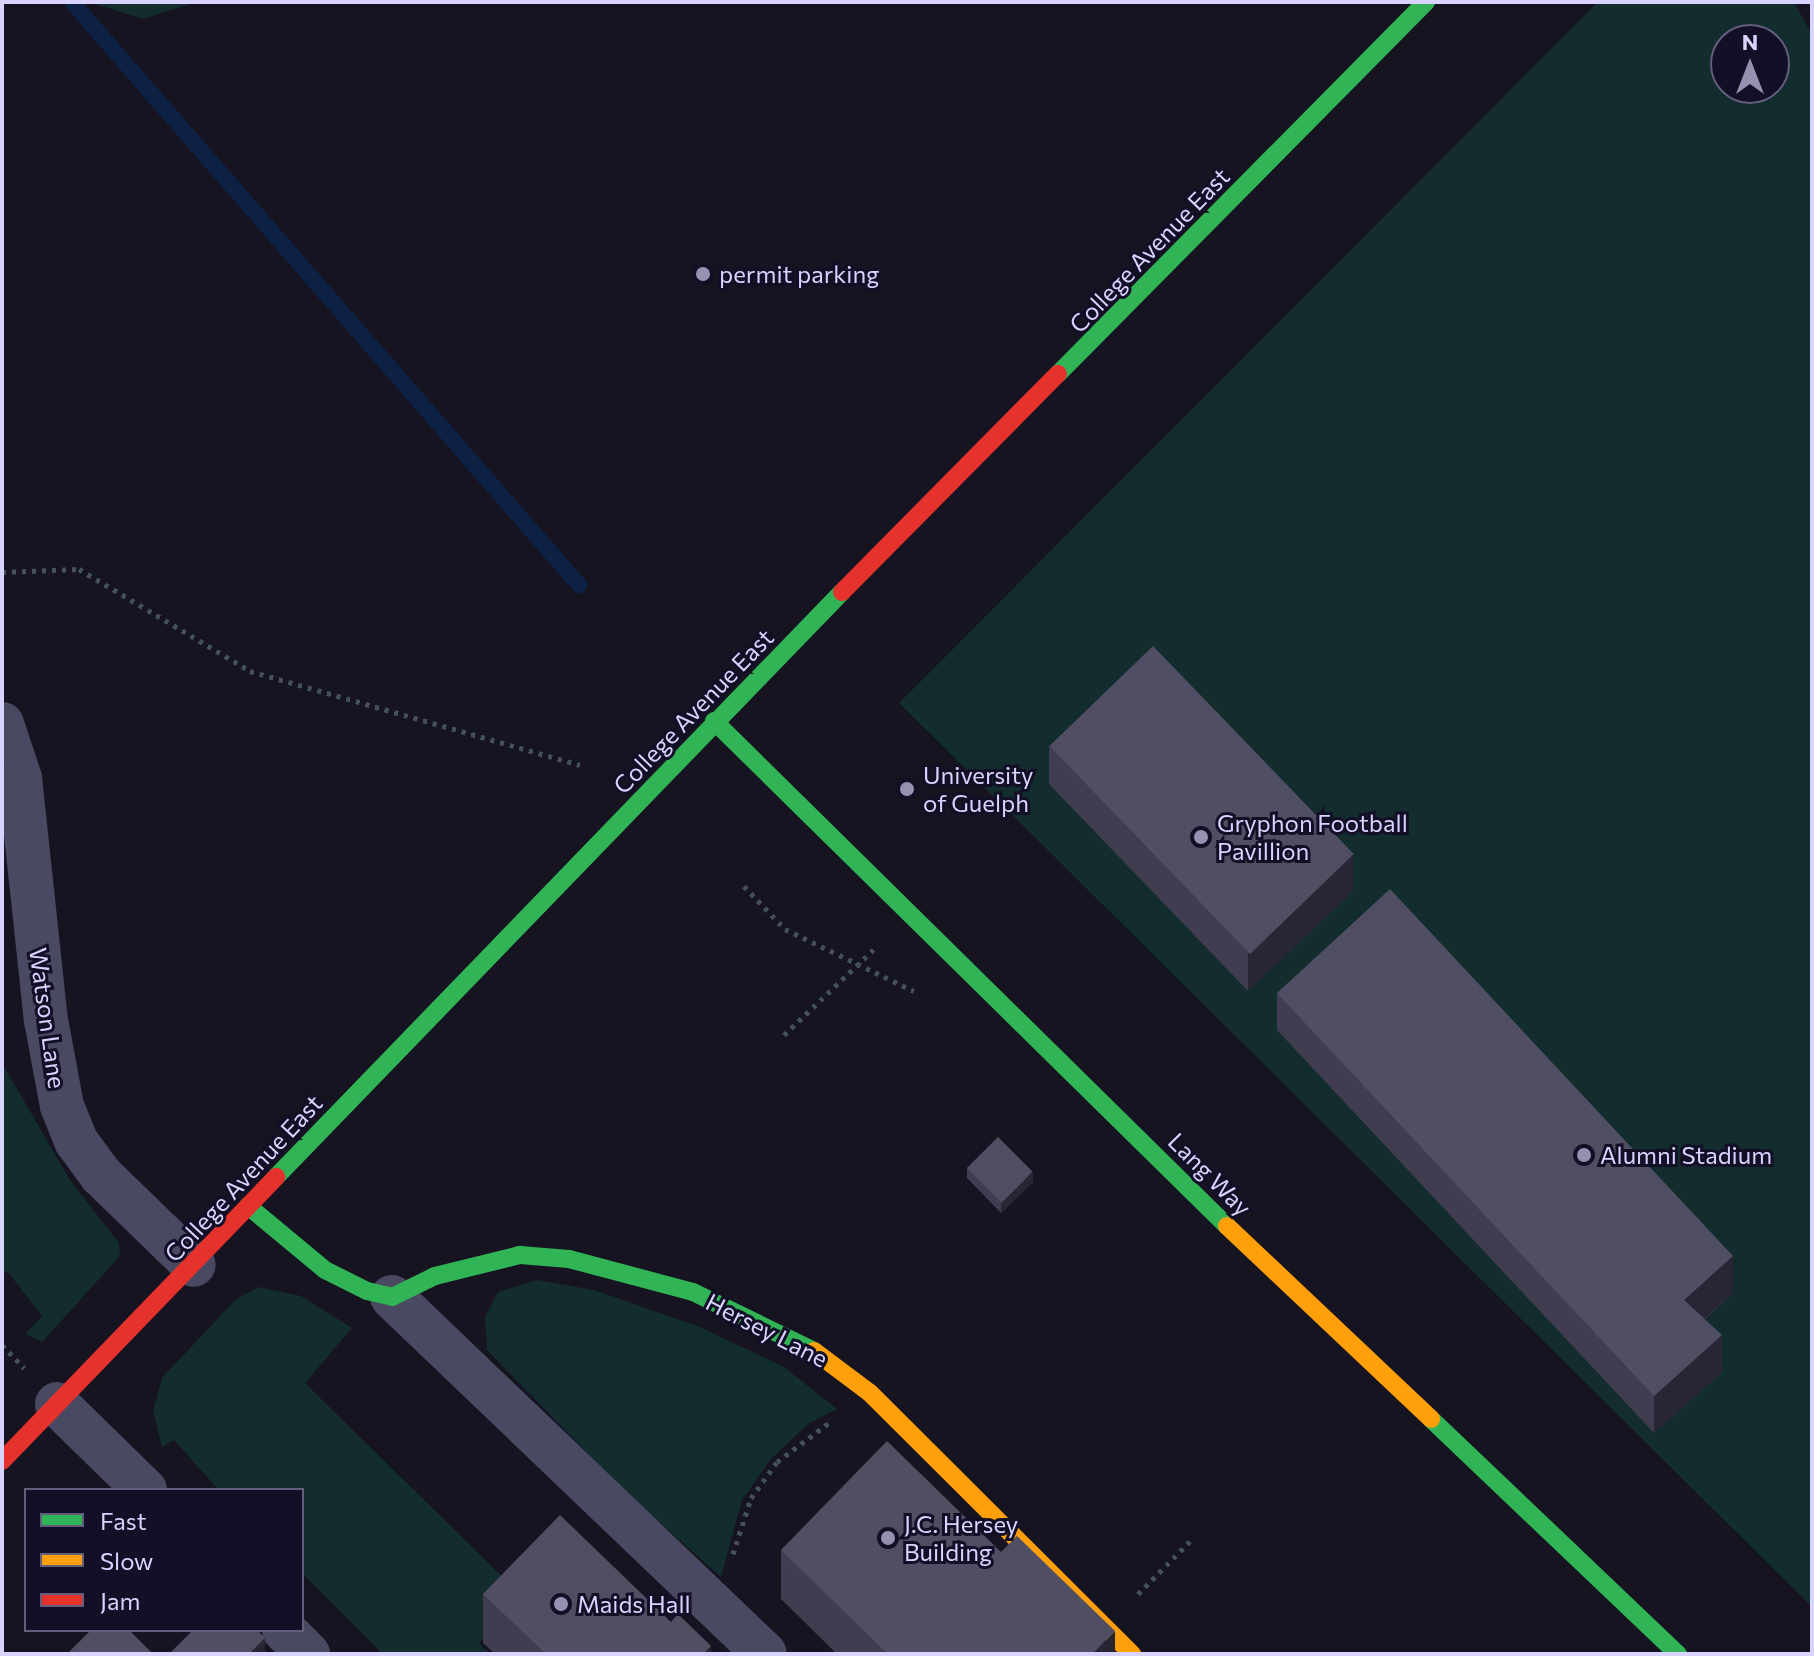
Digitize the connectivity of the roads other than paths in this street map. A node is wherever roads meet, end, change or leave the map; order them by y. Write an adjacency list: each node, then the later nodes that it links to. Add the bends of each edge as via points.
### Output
1 (1426, 2): 2 (street, College Avenue East)
2 (714, 721): 4 (street, College Avenue East); 14 (street, Lang Way, via 908,915)
3 (2, 724): 5 (street, Watson Lane, via 20,778 46,1020 62,1106 76,1141 101,1175)
4 (248, 1206): 5 (street, College Avenue East); 6 (street, via 344,1283)
5 (194, 1265): 7 (street, College Avenue East)
6 (392, 1297): 12 (street); 13 (street, Hersey Lane, via 435,1276 520,1255 612,1266 693,1292 780,1331 828,1359 870,1393)
7 (57, 1404): 8 (street, College Avenue East); 9 (street)
8 (2, 1461)
9 (143, 1488)
10 (286, 1632): 11 (street)
11 (308, 1654)
12 (765, 1654)
13 (1132, 1654)
14 (1678, 1654)

